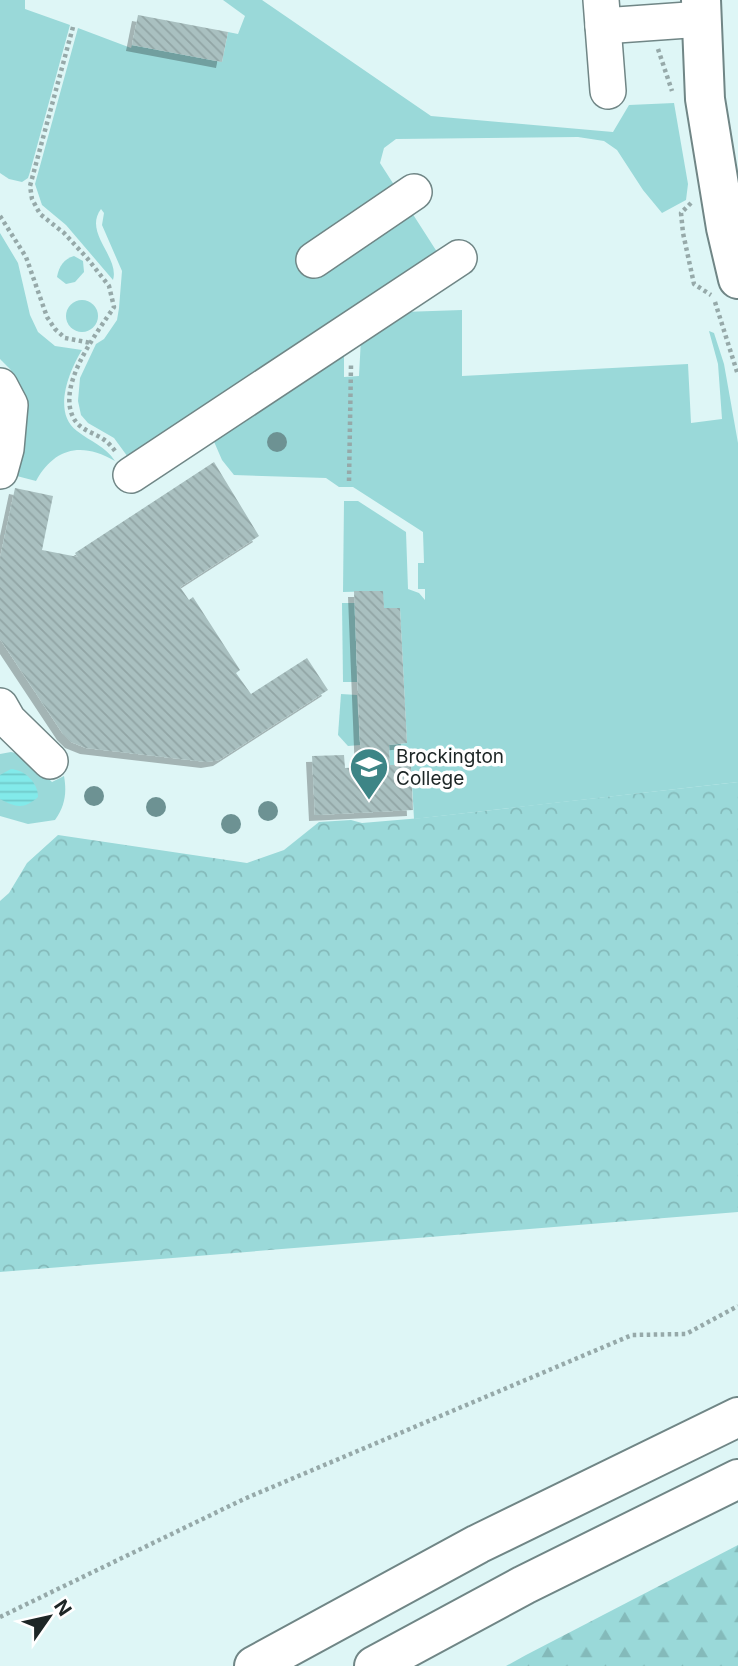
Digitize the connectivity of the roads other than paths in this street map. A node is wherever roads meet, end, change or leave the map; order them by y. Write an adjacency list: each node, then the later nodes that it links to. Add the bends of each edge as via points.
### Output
1 (702, 10): 2 (street); 7 (main road, via 705,99)
2 (602, 13): 3 (street)
3 (608, 91)
4 (414, 192): 6 (street)
5 (460, 258): 10 (street)
6 (314, 260)
7 (738, 279)
8 (0, 386): 9 (street, via 10,405)
9 (0, 471)
10 (131, 475)
11 (0, 706): 12 (street)
12 (50, 761)
13 (738, 1417): 15 (main road, via 478,1544)
14 (738, 1479): 16 (main road, via 524,1585)
15 (254, 1666)
16 (374, 1666)

